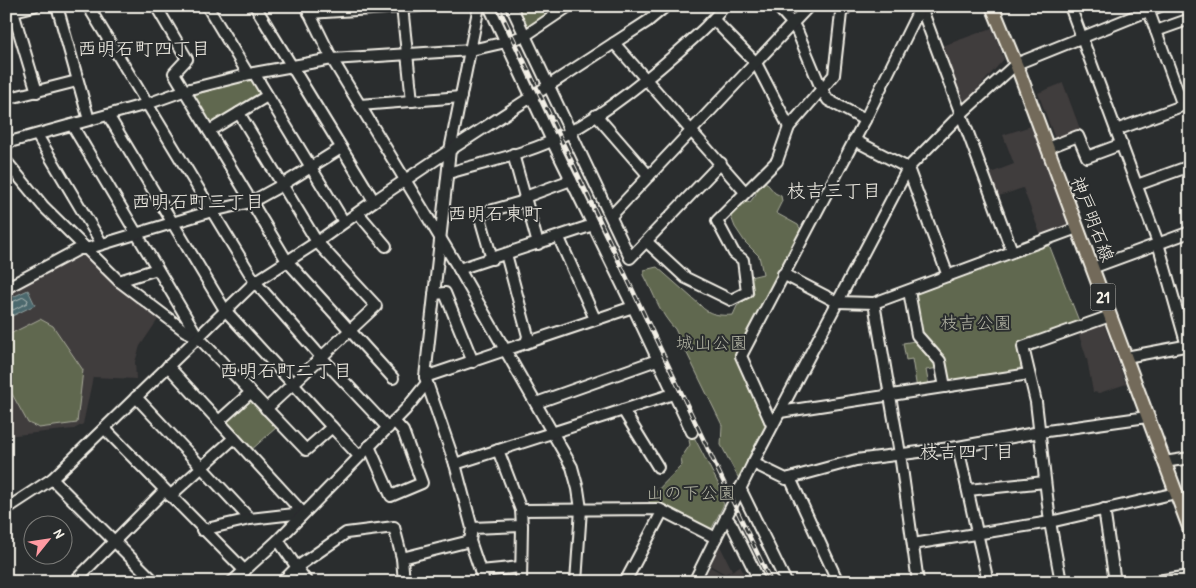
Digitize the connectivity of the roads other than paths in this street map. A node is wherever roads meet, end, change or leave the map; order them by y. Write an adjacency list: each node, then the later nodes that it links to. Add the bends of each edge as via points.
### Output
1 (34, 6): 26 (street)
2 (56, 6): 43 (street)
3 (88, 6): 53 (street)
4 (156, 6): 46 (street, via 187,59 174,73)
5 (207, 6): 41 (street)
6 (255, 6): 40 (street)
7 (419, 6): 19 (street)
8 (479, 6): 35 (street)
9 (489, 6): 33 (street)
10 (511, 6): 31 (street)
11 (569, 6): 31 (street)
12 (666, 6): 34 (street)
13 (724, 6): 28 (street)
14 (777, 6): 29 (street)
15 (810, 6): 29 (street)
16 (992, 6): 39 (main road, 神戸明石線 / 21)
17 (1070, 6): 32 (street)
18 (1160, 6): 24 (street)
19 (402, 7): 22 (street); 36 (street)
20 (921, 7): 57 (street); 61 (street)
21 (351, 8): 22 (street); 25 (street)
22 (374, 8)
23 (841, 8): 45 (street, via 834,76)
24 (1148, 8): 30 (street); 32 (street)
25 (308, 9): 37 (street)
26 (10, 13): 47 (street)
27 (1190, 19): 30 (street)
28 (714, 20): 38 (street); 42 (street)
29 (793, 24): 38 (street); 45 (street)
30 (1156, 31): 54 (street)
31 (526, 35): 33 (street); 44 (street)
32 (1081, 37): 39 (street); 65 (street)
33 (506, 42): 35 (street); 49 (street)
34 (614, 43): 42 (street); 44 (street)
35 (470, 50): 36 (street); 50 (street)
36 (407, 54): 37 (street); 52 (street)
37 (332, 59): 40 (street); 55 (street)
38 (756, 63): 63 (street); 64 (street)
39 (1016, 64): 57 (street); 74 (main road, 神戸明石線 / 21)
40 (291, 66): 41 (street); 73 (street)
41 (251, 74): 46 (street); 48 (street)
42 (646, 80): 59 (street); 64 (street)
43 (77, 81): 47 (street); 60 (street)
44 (549, 86): 49 (street); 67 (street)
45 (821, 88): 61 (street, via 828,100); 63 (street)
46 (186, 90): 53 (street); 66 (street)
47 (37, 92): 51 (street)
48 (267, 96): 56 (street); 79 (street)
49 (532, 96): 70 (street); 75 (street)
50 (461, 97): 52 (street); 75 (street)
51 (6, 99)
52 (412, 101): 55 (street)
53 (147, 104): 58 (street); 92 (street)
54 (1186, 104): 65 (street)
55 (360, 105): 85 (street)
56 (239, 113): 66 (street); 86 (street)
57 (962, 113): 81 (street); 110 (street)
58 (108, 115): 60 (street); 96 (street)
59 (596, 115): 67 (street); 83 (street)
60 (89, 120): 62 (street)
61 (865, 120): 69 (street)
62 (72, 125): 68 (street); 100 (street)
63 (790, 127): 88 (street, via 777,161)
64 (691, 130): 78 (street); 83 (street)
65 (1116, 130): 72 (street)
66 (209, 131): 90 (street)
67 (570, 132): 70 (street); 94 (street)
68 (37, 135): 71 (street); 106 (street)
69 (854, 140): 81 (street); 117 (street)
70 (552, 141): 76 (street); 84 (street)
71 (6, 143)
72 (1122, 144): 74 (street, via 1087,157 1078,136); 87 (street)
73 (341, 148): 79 (street); 91 (street)
74 (1047, 148): 98 (main road, 神戸明石線 / 21)
75 (450, 150): 82 (street); 85 (street)
76 (513, 154): 82 (street); 89 (street)
77 (6, 160): 109 (street, via 43,206)
78 (721, 163): 88 (street); 104 (street)
79 (310, 166): 86 (street); 95 (street)
80 (1190, 166): 87 (street)
81 (908, 168): 118 (street); 124 (street)
82 (448, 173): 102 (street)
83 (649, 176): 94 (street)
84 (572, 180): 89 (street); 97 (street)
85 (406, 181): 91 (street); 102 (street)
86 (282, 185): 90 (street); 103 (street)
87 (1137, 185): 105 (street)
88 (746, 192): 104 (street, via 717,221 734,253 742,260 748,292 731,300 686,278)
89 (525, 197): 107 (street); 112 (street, via 521,202 479,214)
90 (250, 202): 92 (street); 113 (street)
91 (374, 202): 93 (street)
92 (212, 212): 96 (street); 120 (street)
93 (358, 213): 95 (street); 108 (street)
94 (611, 216): 104 (street, via 630,258)
95 (344, 222): 103 (street)
96 (173, 224): 100 (street); 127 (street)
97 (594, 225): 101 (street); 126 (street)
98 (1077, 228): 110 (street); 114 (main road, 神戸明石線 / 21)
99 (1190, 232): 105 (street)
100 (136, 235): 106 (street); 115 (street)
101 (559, 238): 107 (street); 129 (street)
102 (440, 239): 116 (street); 123 (street)
103 (317, 242): 113 (street); 130 (street, via 376,306)
104 (647, 242)
105 (1158, 243): 114 (street); 133 (street)
106 (102, 244): 109 (street)
107 (538, 244): 111 (street)
108 (386, 246)
109 (86, 249): 119 (street); 121 (street, via 79,249)
110 (1012, 251): 118 (street)
111 (506, 254): 112 (street); 132 (street, via 528,336)
112 (492, 259): 116 (street)
113 (287, 261): 120 (street); 130 (street)
114 (1092, 268): 128 (main road, 神戸明石線 / 21)
115 (157, 269): 119 (street); 131 (street)
116 (459, 269): 134 (street)
117 (783, 274): 124 (street); 156 (street, via 742,356)
118 (948, 276): 122 (street)
119 (119, 281): 131 (street, via 184,331)
120 (255, 282): 127 (street); 135 (street)
121 (6, 288)
122 (909, 291): 125 (street); 144 (street, via 917,335 940,361)
123 (434, 294): 138 (street, via 446,293); 142 (street)
124 (838, 302): 125 (street); 152 (street)
125 (874, 304): 147 (street)
126 (633, 307): 129 (street); 137 (street)
127 (225, 310): 131 (street); 143 (street)
128 (1110, 316): 136 (main road, 神戸明石線 / 21); 140 (street, via 1023,347)
129 (595, 319): 132 (street)
130 (350, 331): 135 (street); 141 (street)
131 (198, 337): 139 (street); 145 (street)
132 (526, 343): 134 (street)
133 (1188, 346): 136 (street)
134 (505, 351): 138 (street); 149 (street)
135 (322, 358): 143 (street); 155 (street)
136 (1126, 358): 153 (main road, 神戸明石線 / 21)
137 (657, 360): 146 (street); 149 (street)
138 (472, 362): 142 (street)
139 (168, 366): 148 (street); 154 (street)
140 (1029, 374): 144 (street); 160 (street)
141 (393, 378)
142 (426, 381): 155 (street); 171 (street)
143 (292, 385): 150 (street); 157 (street)
144 (945, 387): 147 (street)
145 (250, 393): 150 (street); 154 (street)
146 (673, 394): 151 (street); 159 (street)
147 (890, 396): 152 (street); 166 (street)
148 (136, 397): 158 (street); 172 (street)
149 (536, 403): 161 (street)
150 (266, 408): 157 (street, via 306,450)
151 (623, 410): 161 (street); 173 (street)
152 (780, 412): 156 (street)
153 (1147, 417): 160 (street); 169 (main road, 神戸明石線 / 21)
154 (219, 422): 162 (street)
155 (391, 425): 163 (street); 163 (street, via 403,432 422,483 391,496)
156 (772, 425): 170 (street)
157 (332, 427): 167 (street)
158 (105, 428): 175 (street); 179 (street)
159 (692, 432)
160 (1040, 432): 164 (street); 176 (street)
161 (553, 433): 165 (street); 182 (street, via 572,467)
162 (234, 438): 172 (street); 186 (street)
163 (369, 446): 167 (street)
164 (958, 447): 166 (street); 178 (street)
165 (498, 450): 171 (street); 184 (street)
166 (900, 454): 174 (street, via 856,460); 199 (street)
167 (359, 456): 186 (street)
168 (1190, 458): 169 (street)
169 (1164, 462): 180 (main road, 神戸明石線 / 21)
170 (753, 463): 174 (street); 177 (street)
171 (455, 464): 191 (street)
172 (202, 467): 179 (street); 188 (street)
173 (658, 467)
174 (790, 478): 219 (street)
175 (52, 479): 181 (street); 197 (street)
176 (1045, 482): 178 (street); 189 (street)
177 (740, 488): 187 (street); 218 (street)
178 (968, 490): 194 (street)
179 (167, 494): 192 (street); 197 (street)
180 (1176, 494): 183 (street); 193 (main road, 神戸明石線 / 21)
181 (6, 509)
182 (581, 509): 184 (street); 185 (street, via 659,509); 214 (street)
183 (1104, 509): 189 (street); 223 (street)
184 (521, 510): 190 (street)
185 (662, 512): 195 (street); 215 (street)
186 (303, 513): 188 (street); 196 (street)
187 (726, 517): 195 (street); 217 (street)
188 (250, 519): 192 (street)
189 (1050, 522): 194 (street); 222 (street)
190 (522, 526): 191 (street); 202 (street)
191 (472, 528): 198 (street)
192 (202, 530): 205 (street)
193 (1190, 530)
194 (978, 533): 199 (street); 221 (street)
195 (716, 538): 216 (street)
196 (278, 540): 201 (street); 205 (street)
197 (114, 541): 207 (street); 208 (street)
198 (470, 541): 200 (street); 203 (street)
199 (913, 544): 220 (street)
200 (402, 558): 201 (street, via 394,527 346,533); 211 (street)
201 (297, 567): 209 (street); 210 (street)
202 (521, 568): 203 (street); 213 (street)
203 (480, 571): 212 (street)
204 (1190, 576): 206 (street)
205 (240, 578)
206 (1168, 580): 224 (street)
207 (74, 582)
208 (156, 582)
209 (282, 582)
210 (307, 582)
211 (405, 582)
212 (484, 582)
213 (521, 582)
214 (576, 582)
215 (626, 582)
216 (694, 582)
217 (760, 582)
218 (786, 582)
219 (838, 582)
220 (918, 582)
221 (988, 582)
222 (1061, 582)
223 (1115, 582)
224 (1150, 582)

